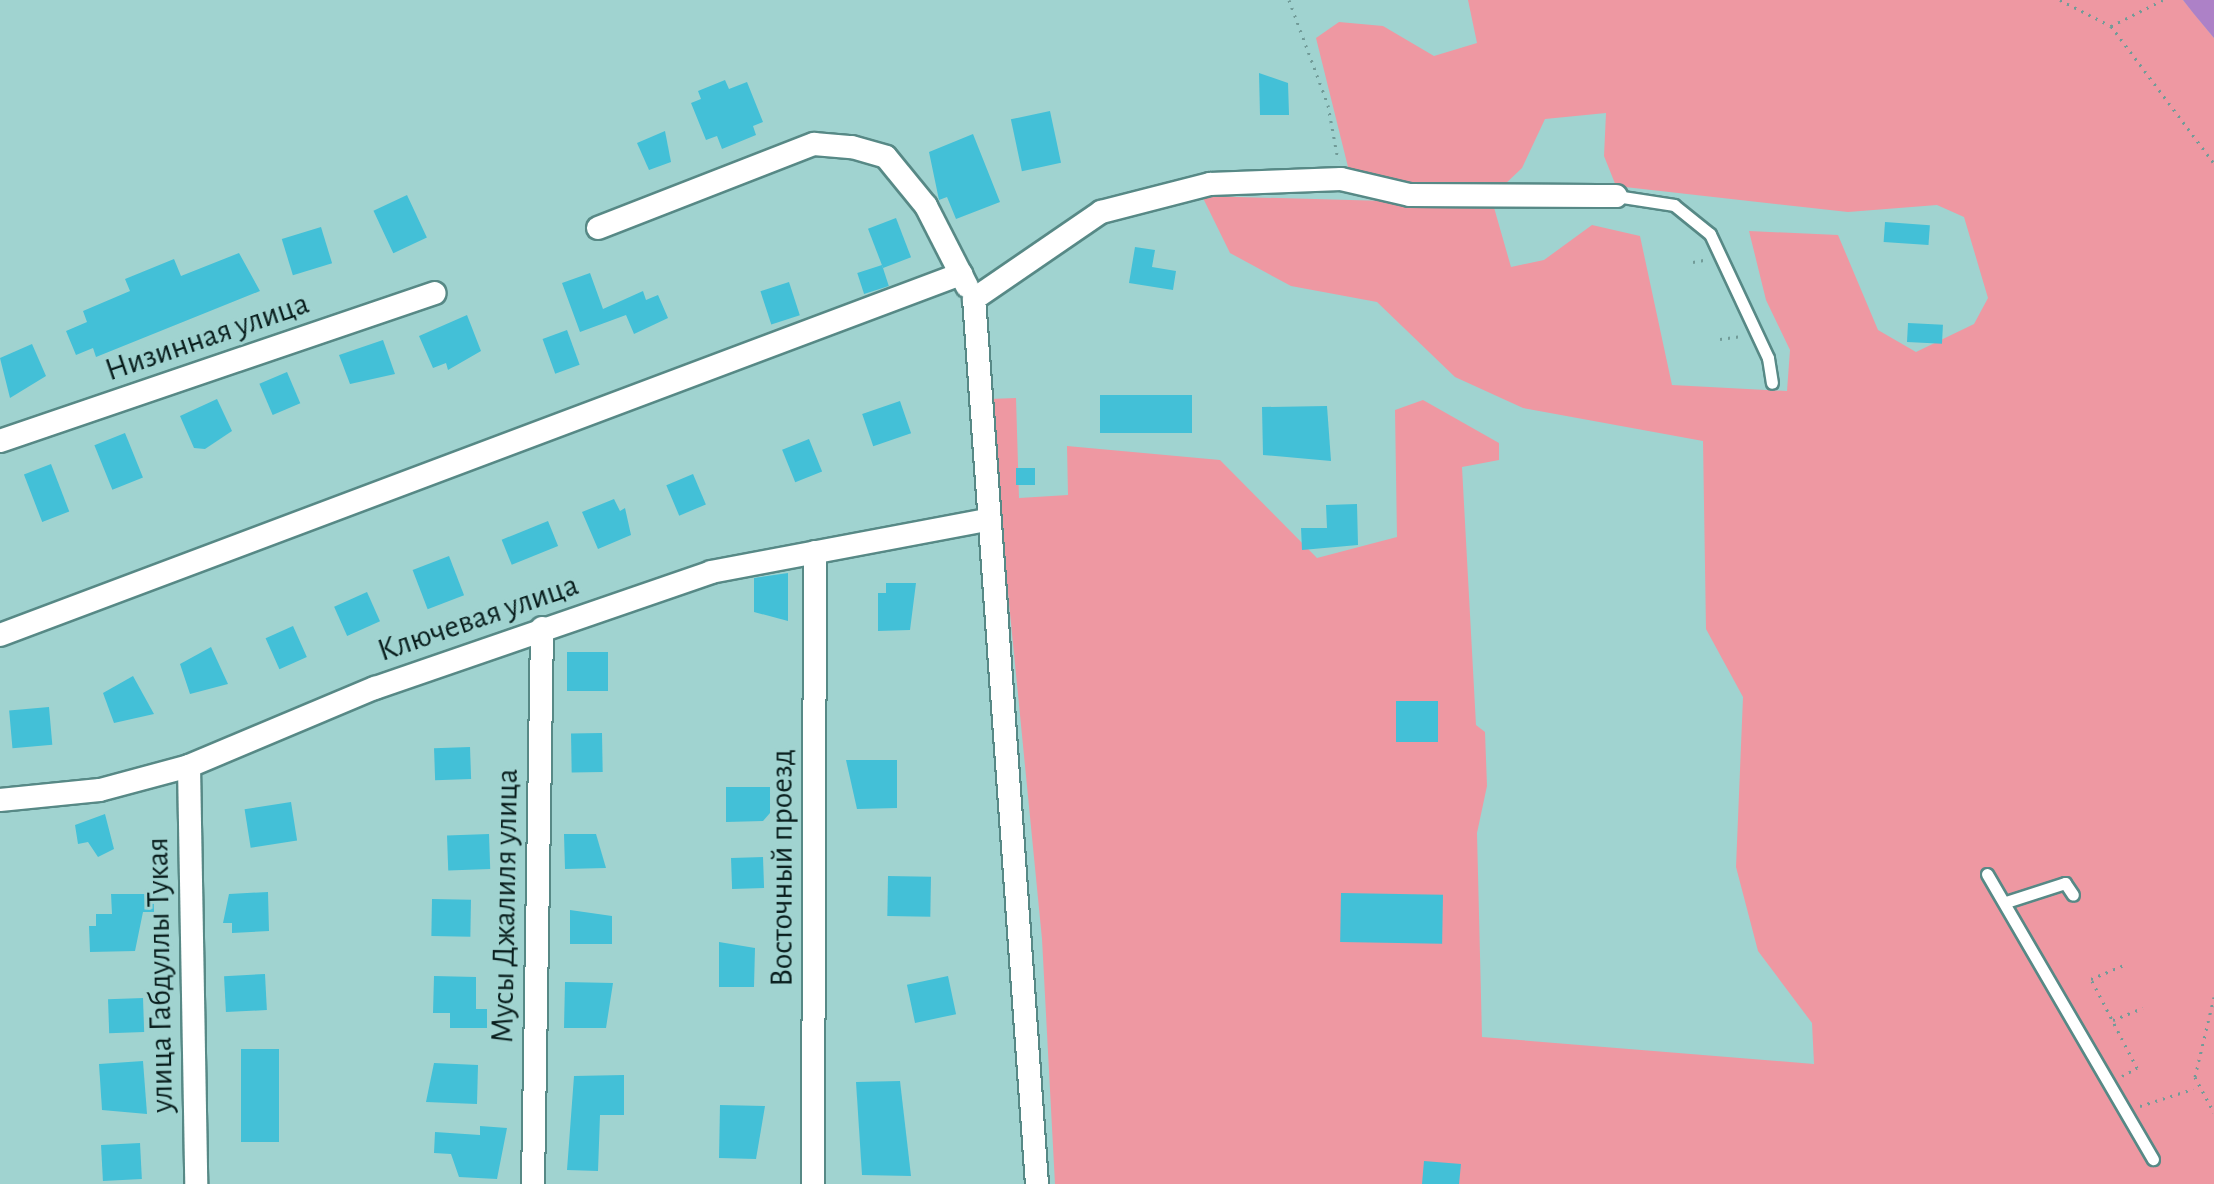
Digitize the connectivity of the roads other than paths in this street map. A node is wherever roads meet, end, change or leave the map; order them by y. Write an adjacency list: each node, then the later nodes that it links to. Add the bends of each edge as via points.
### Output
1 (1616, 196): 5 (street, via 1410,195 1341,179 1210,184 1101,212); 6 (lane, via 1674,205 1691,216 1724,257 1757,331)
2 (598, 228): 3 (street, via 814,144 852,147 886,157 926,206)
3 (961, 274): 5 (street); 11 (street)
4 (435, 293): 7 (street, Низинная улица)
5 (974, 299): 8 (street)
6 (1772, 383)
7 (0, 441)
8 (986, 520): 9 (street, Ключевая улица); 21 (street)
9 (815, 552): 10 (street, Ключевая улица, via 711,572); 20 (street, Восточный проезд)
10 (542, 628): 12 (street, Ключевая улица); 19 (street, Мусы Джалиля улица)
11 (0, 635)
12 (189, 766): 13 (street, Ключевая улица, via 100,790); 18 (street, улица Габдуллы Тукая)
13 (0, 800)
14 (1987, 874): 16 (lane)
15 (2073, 895): 16 (lane, via 2065,883)
16 (2006, 902): 17 (lane)
17 (2153, 1159)
18 (196, 1184)
19 (533, 1184)
20 (813, 1184)
21 (1037, 1184)

